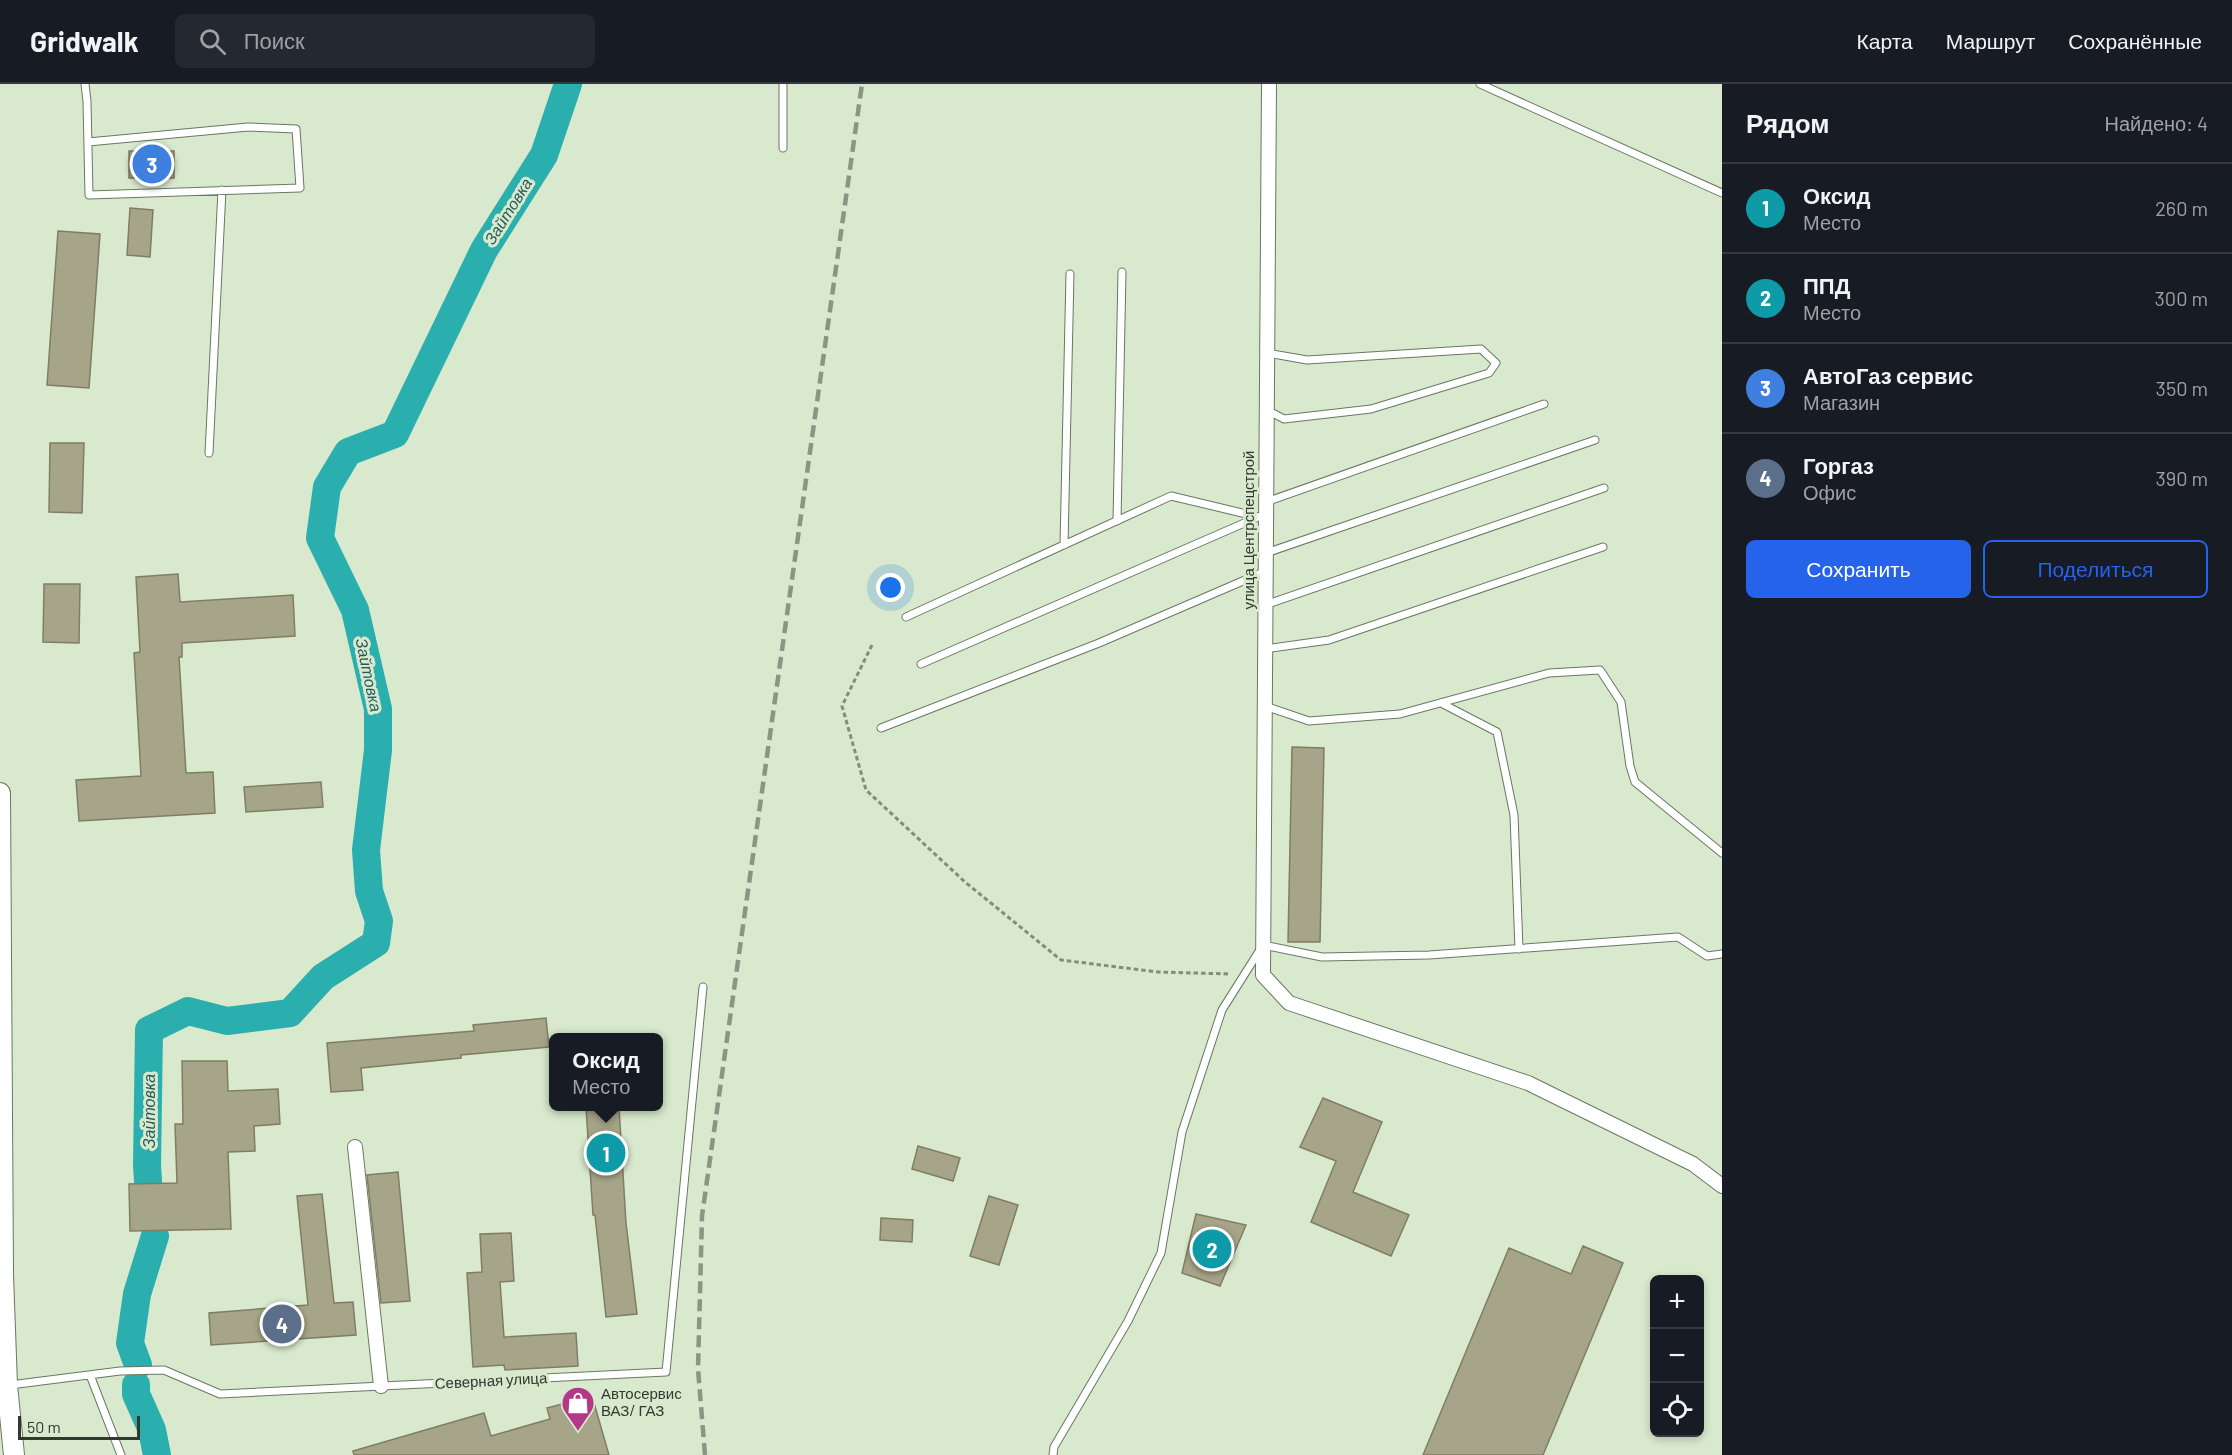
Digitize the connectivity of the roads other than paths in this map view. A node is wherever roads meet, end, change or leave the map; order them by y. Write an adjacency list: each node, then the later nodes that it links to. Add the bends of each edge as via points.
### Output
1 (85, 84): 5 (lane)
2 (783, 84): 6 (lane)
3 (1269, 84): 11 (street, улица Центрспецстрой)
4 (1480, 84): 8 (lane)
5 (88, 142): 7 (lane, via 89,195); 7 (lane, via 248,127 296,129 300,188)
6 (783, 148)
7 (222, 190): 15 (lane)
8 (1722, 193)
9 (1122, 272): 18 (lane)
10 (1070, 274): 19 (lane)
11 (1267, 352): 13 (street, улица Центрспецстрой); 13 (lane, via 1307,360 1481,349 1496,363 1489,373 1371,409 1284,419)
12 (1544, 404): 17 (lane)
13 (1267, 410): 17 (street, улица Центрспецстрой)
14 (1595, 440): 21 (lane)
15 (209, 453)
16 (1604, 488): 23 (lane)
17 (1264, 511): 18 (lane, via 1171,496); 21 (street, улица Центрспецстрой); 26 (lane)
18 (1117, 521): 19 (lane)
19 (1064, 544): 24 (lane)
20 (1604, 547): 25 (lane, via 1329,640)
21 (1266, 553): 22 (street, улица Центрспецстрой)
22 (1266, 571): 23 (street, улица Центрспецстрой); 29 (lane, via 1099,643)
23 (1265, 605): 25 (street, улица Центрспецстрой)
24 (906, 617)
25 (1265, 649): 28 (street, улица Центрспецстрой)
26 (921, 664)
27 (1441, 703): 28 (lane, via 1400,714 1309,721); 31 (lane, via 1549,673 1600,670 1621,702 1635,782); 33 (lane, via 1497,732 1514,815)
28 (1264, 706): 32 (street, улица Центрспецстрой)
29 (881, 728)
30 (0, 793): 38 (main road)
31 (1722, 853)
32 (1263, 945): 33 (lane, via 1322,957); 37 (street, улица Центрспецстрой, via 1263,975 1289,1003 1528,1083 1693,1164); 44 (lane, via 1222,1010 1182,1132 1161,1253)
33 (1519, 949): 34 (lane, via 1678,937 1707,956)
34 (1722, 954)
35 (703, 987): 41 (lane, Северная улица, via 666,1372)
36 (355, 1147): 41 (street)
37 (1722, 1185)
38 (1, 1276): 40 (main road)
39 (90, 1375): 40 (lane, Северная улица); 41 (lane, Северная улица, via 164,1370 220,1394); 43 (lane)
40 (7, 1385): 42 (main road)
41 (381, 1386)
42 (14, 1455)
43 (121, 1455)
44 (1053, 1455)

